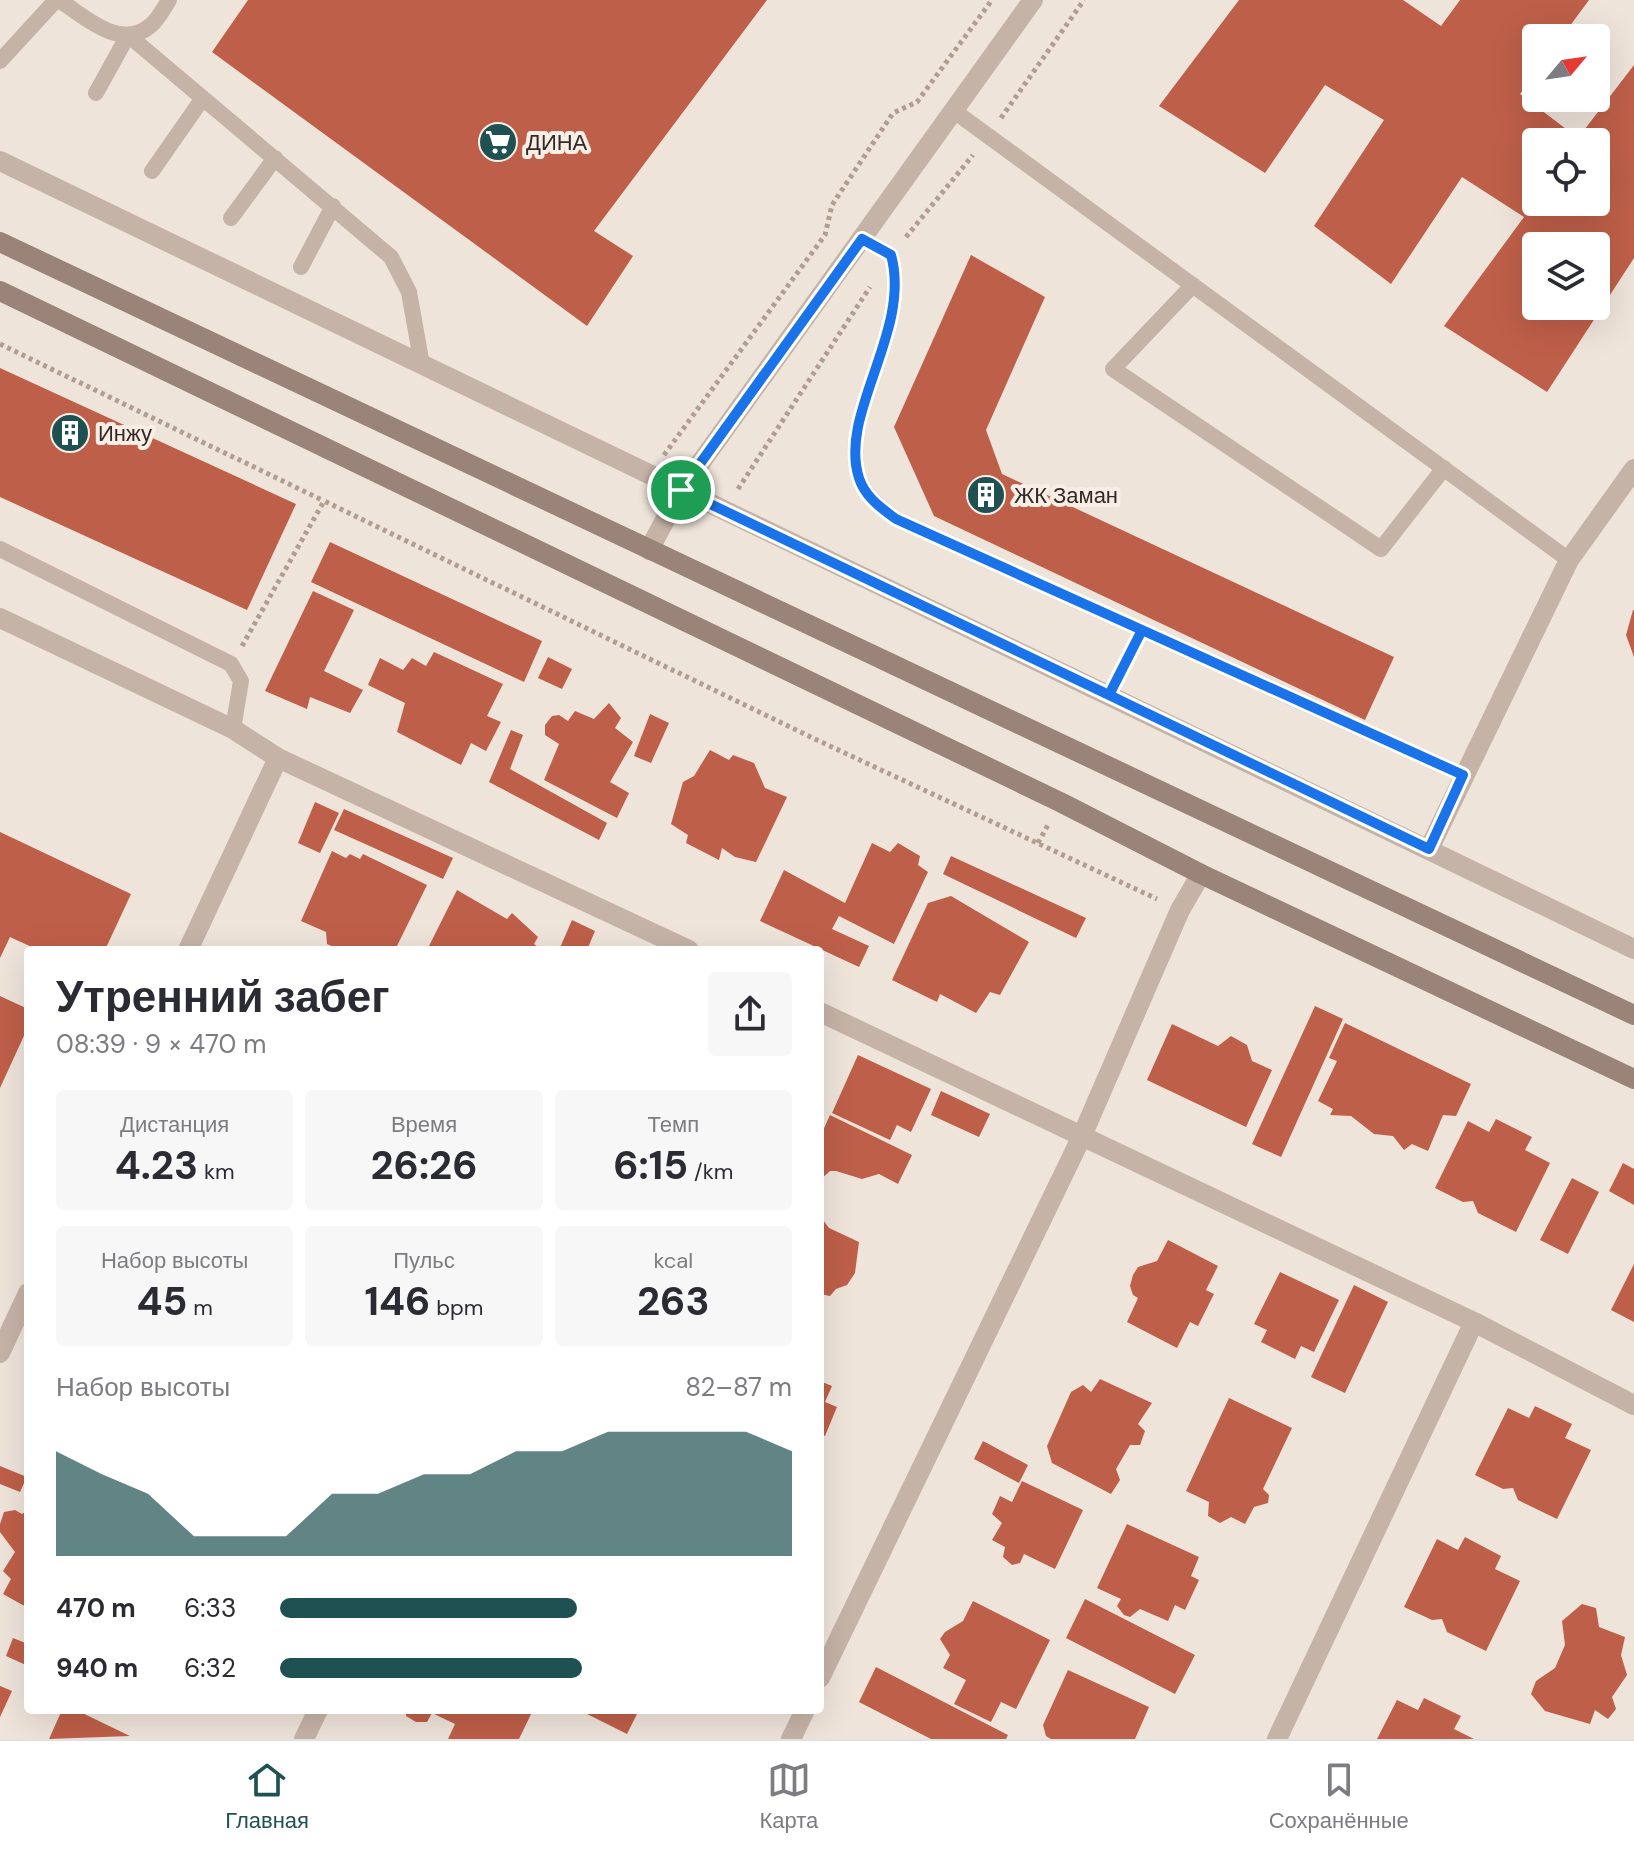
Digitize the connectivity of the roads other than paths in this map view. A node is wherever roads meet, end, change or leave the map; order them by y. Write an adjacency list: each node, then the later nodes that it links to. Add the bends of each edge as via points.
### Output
1 (58, 0): 4 (lane, via 108,32); 5 (lane)
2 (169, 0): 4 (lane, via 150,27)
3 (1033, 0): 8 (street)
4 (128, 35): 6 (lane); 7 (lane)
5 (0, 61)
6 (96, 93)
7 (203, 98): 9 (lane); 11 (lane)
8 (954, 111): 14 (street); 17 (lane)
9 (275, 158): 12 (lane); 13 (lane)
10 (0, 161): 19 (street)
11 (152, 171)
12 (333, 206): 16 (lane); 19 (lane, via 391,257 409,292)
13 (231, 218)
14 (862, 239): 22 (street); 29 (lane, via 891,255 897,295 854,447 860,480 873,501 896,519)
15 (0, 242): 24 (main road)
16 (301, 267)
17 (1193, 285): 20 (lane); 20 (lane, via 1113,369 1381,549)
18 (0, 291): 31 (main road)
19 (422, 365): 22 (street)
20 (1444, 468): 25 (lane)
21 (1634, 469): 25 (street)
22 (681, 490): 24 (street); 30 (street)
23 (0, 549): 27 (lane, via 231,664 241,681)
24 (649, 550): 36 (main road)
25 (1569, 560): 29 (street)
26 (0, 618): 27 (street)
27 (233, 729): 28 (street)
28 (278, 758): 32 (street); 33 (street)
29 (1463, 775): 30 (street)
30 (1429, 849): 34 (street)
31 (1201, 874): 37 (main road); 38 (street, via 1180,910)
32 (190, 946)
33 (678, 946)
34 (1634, 949)
35 (824, 1014): 38 (street)
36 (1634, 1015)
37 (1634, 1079)
38 (1082, 1136): 40 (street); 43 (street)
39 (24, 1302): 41 (street)
40 (1474, 1322): 42 (street); 48 (street)
41 (0, 1353)
42 (1634, 1405)
43 (824, 1670)
44 (316, 1714): 46 (street)
45 (803, 1714): 47 (street)
46 (304, 1739)
47 (791, 1739)
48 (1277, 1739)

